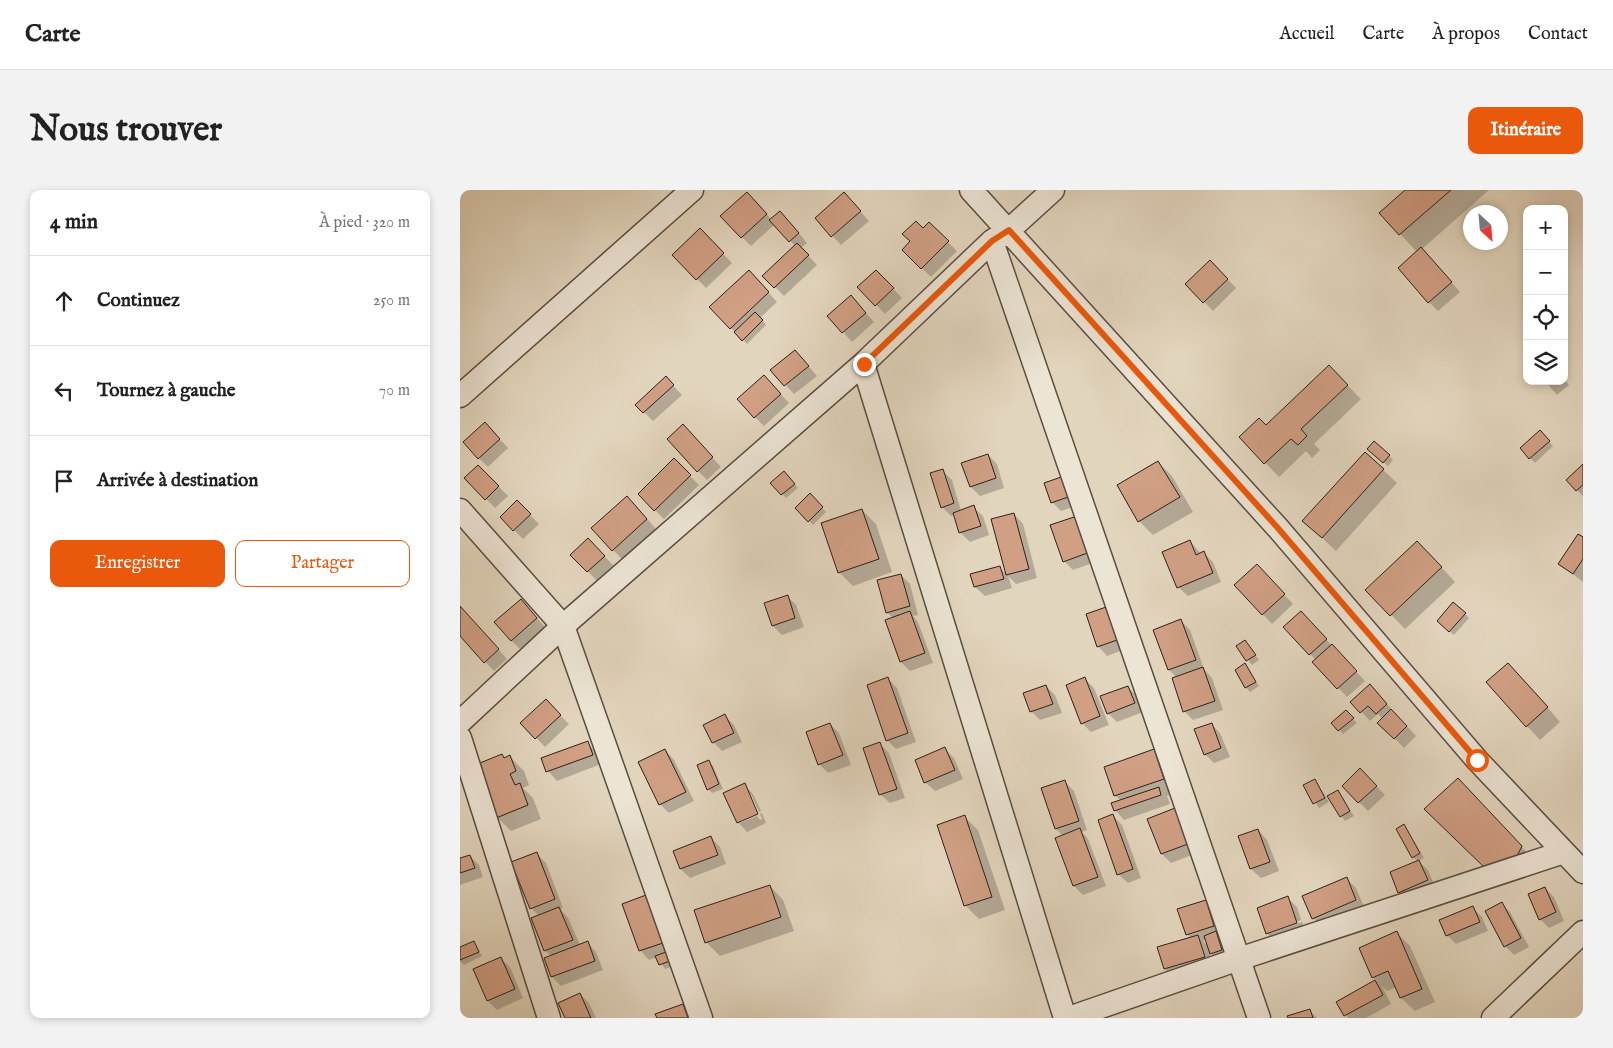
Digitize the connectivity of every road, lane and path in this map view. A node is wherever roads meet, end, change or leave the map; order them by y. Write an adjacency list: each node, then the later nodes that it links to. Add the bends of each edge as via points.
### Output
1 (692, 190): 6 (street)
2 (972, 190): 4 (street)
3 (1053, 190): 4 (street)
4 (1000, 235): 5 (street); 11 (street, via 1277,527 1477,760); 14 (street)
5 (864, 364): 8 (street); 17 (street)
6 (460, 396)
7 (460, 510): 8 (street)
8 (563, 626): 9 (street); 16 (street)
9 (460, 722)
10 (460, 738): 15 (street)
11 (1564, 852): 12 (street); 14 (street)
12 (1583, 872)
13 (1583, 932): 19 (street)
14 (1239, 959): 17 (street); 18 (street)
15 (550, 1018)
16 (701, 1018)
17 (1067, 1018)
18 (1259, 1018)
19 (1493, 1018)

